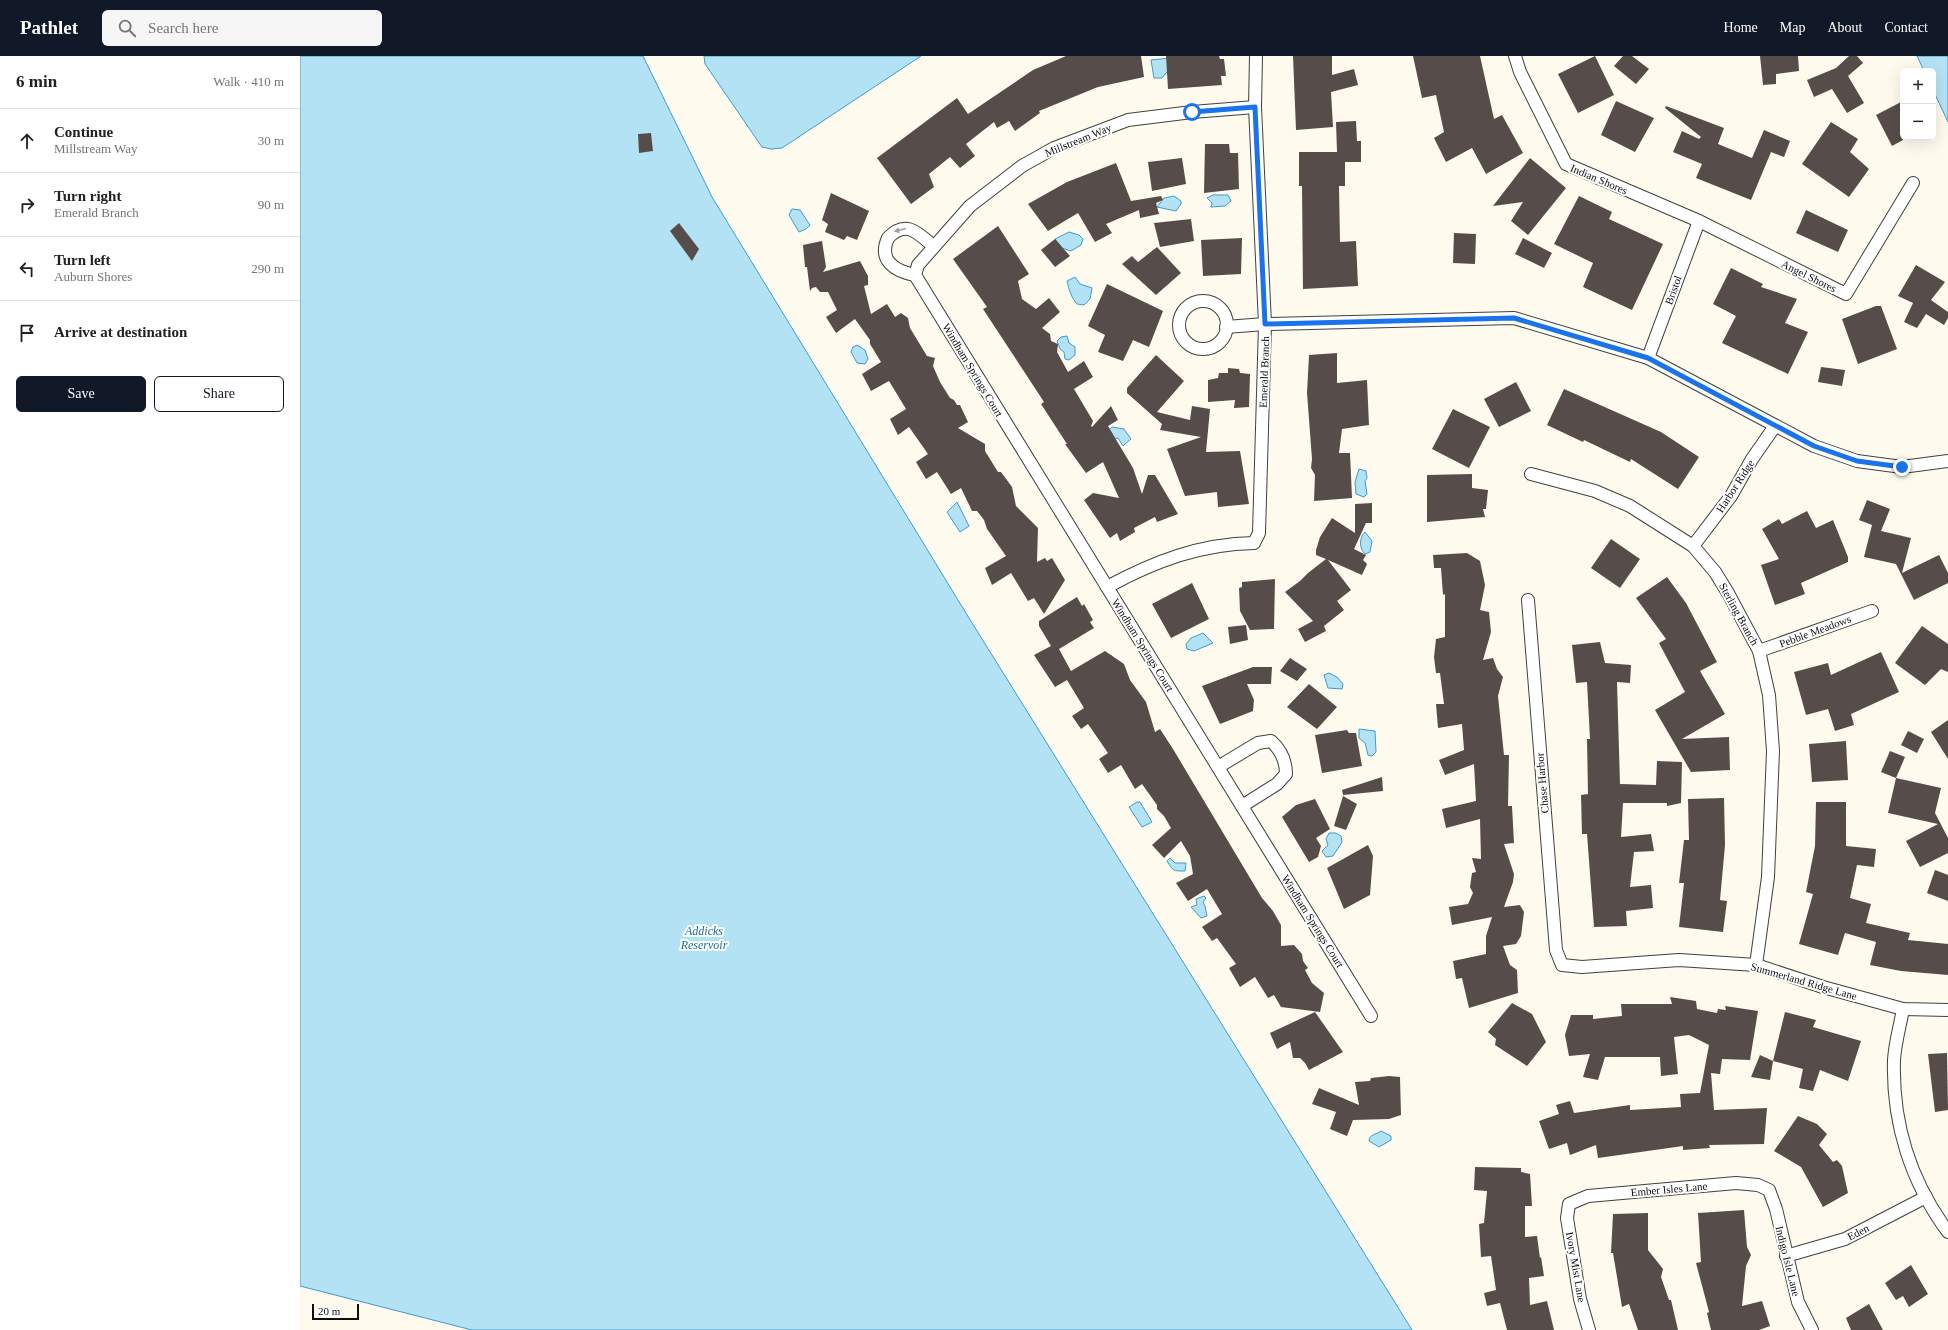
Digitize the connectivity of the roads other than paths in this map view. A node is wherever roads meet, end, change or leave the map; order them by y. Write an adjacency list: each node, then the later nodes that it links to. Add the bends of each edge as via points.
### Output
1 (1256, 56): 3 (street, Emerald Branch)
2 (1515, 56): 5 (street, Indian Shores, via 1520,72 1566,164)
3 (1255, 107): 6 (street, Millstream Way, via 1128,120 1054,148 1022,166 970,206); 8 (street, Emerald Branch)
4 (1913, 183): 5 (street, Angel Shores, via 1846,294)
5 (1699, 221): 10 (street, Bristol)
6 (933, 246): 7 (street, Millstream Way, via 918,265); 7 (street, one-way to 7, via 915,231 907,229 893,232 888,238 884,252 886,259 899,271)
7 (915, 275): 15 (street, Windham Springs Court)
8 (1265, 324): 9 (street); 10 (street, via 1514,318); 15 (street, Emerald Branch, via 1259,533 1254,543 1227,544 1182,554 1137,571)
9 (1226, 327)
10 (1648, 358): 11 (street)
11 (1775, 426): 12 (street, via 1814,446 1857,461 1902,467); 14 (street, Harbor Ridge, via 1731,496)
12 (1948, 461)
13 (1531, 474): 14 (street, Sterling Branch, via 1595,491 1630,506)
14 (1693, 546): 18 (street, Sterling Branch, via 1715,572)
15 (1107, 587): 19 (street, Windham Springs Court)
16 (1528, 600): 22 (street, Chase Harbor, via 1556,950)
17 (1872, 611): 18 (street, Pebble Meadows)
18 (1759, 651): 21 (street, Sterling Branch, via 1769,695 1773,751 1768,877)
19 (1218, 766): 20 (street, Windham Springs Court); 20 (street, via 1258,743 1271,741 1277,746 1286,762 1286,774 1277,784)
20 (1242, 806): 25 (street, Windham Springs Court)
21 (1756, 964): 22 (street, Summerland Ridge Lane, via 1679,960 1582,967); 23 (street, Summerland Ridge Lane, via 1823,987)
22 (1562, 965)
23 (1903, 1009): 24 (street, Summerland Ridge Lane); 27 (street, via 1894,1059 1894,1092 1900,1132 1911,1168)
24 (1948, 1010)
25 (1371, 1016)
26 (1769, 1190): 28 (street, Ember Isles Lane, via 1758,1185 1736,1182 1588,1196); 30 (street, Indigo Isle Lane, via 1776,1209)
27 (1926, 1197): 29 (street); 30 (street, Eden, via 1845,1239)
28 (1570, 1204): 31 (street, Ivory Mist Lane, via 1568,1225 1580,1299)
29 (1948, 1232)
30 (1786, 1256): 32 (street, Indigo Isle Lane, via 1798,1302)
31 (1589, 1330)
32 (1812, 1330)

